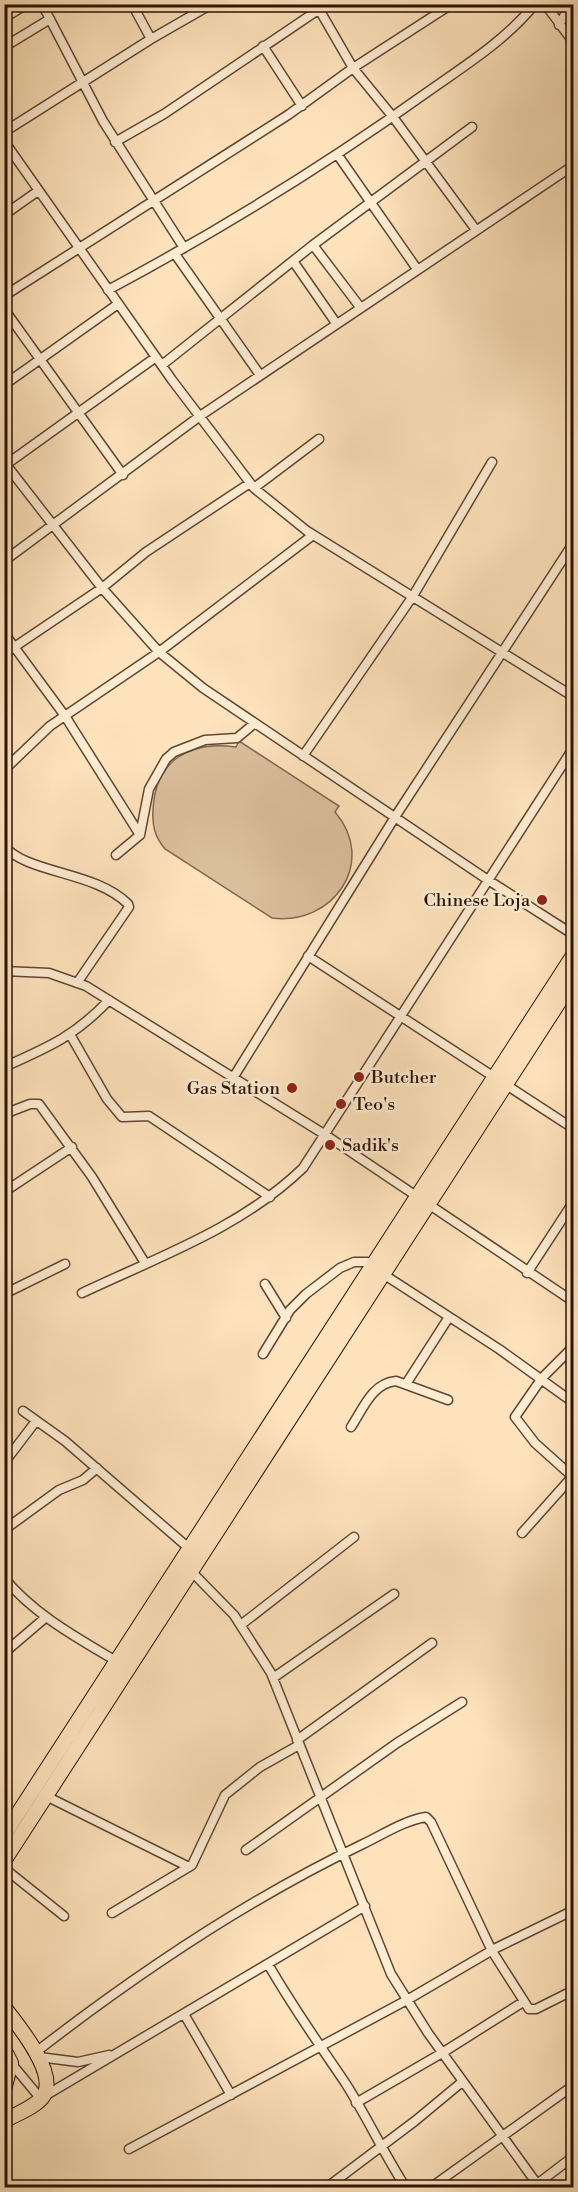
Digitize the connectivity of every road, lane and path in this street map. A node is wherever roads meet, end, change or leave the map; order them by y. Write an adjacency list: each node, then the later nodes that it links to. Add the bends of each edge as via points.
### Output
1 (27, 4): 11 (street)
2 (42, 4): 12 (street)
3 (132, 4): 14 (street)
4 (212, 4): 14 (street)
5 (327, 4): 10 (street)
6 (535, 4): 21 (street, via 496,43)
7 (545, 4): 13 (street)
8 (571, 4): 13 (street)
9 (452, 5): 18 (street)
10 (317, 7): 16 (street); 18 (street)
11 (4, 18)
12 (50, 19): 17 (street); 19 (street)
13 (559, 25): 15 (street)
14 (151, 39): 19 (street)
15 (573, 43)
16 (263, 46): 20 (street); 25 (street, via 164,114)
17 (4, 47)
18 (353, 68): 20 (street); 21 (street)
19 (82, 82): 23 (street); 25 (street)
20 (302, 106): 30 (street)
21 (393, 117): 26 (street); 27 (street)
22 (472, 127): 27 (street)
23 (4, 132)
24 (4, 141): 29 (street)
25 (115, 142): 30 (street)
26 (337, 154): 31 (street); 35 (street, via 245,215)
27 (425, 161): 31 (street); 33 (street)
28 (573, 165): 33 (street)
29 (38, 191): 32 (street); 36 (street)
30 (153, 201): 35 (street); 36 (street)
31 (370, 202): 34 (street); 39 (street)
32 (4, 215)
33 (476, 230): 39 (street)
34 (313, 245): 38 (street); 43 (street)
35 (184, 248): 37 (street)
36 (79, 249): 40 (street); 41 (street)
37 (175, 254): 40 (street); 45 (street)
38 (293, 261): 45 (street); 46 (street)
39 (417, 269): 43 (street)
40 (108, 290): 42 (street)
41 (4, 296)
42 (118, 304): 47 (street); 48 (street)
43 (360, 307): 46 (street)
44 (4, 309): 48 (street)
45 (220, 320): 49 (street); 50 (street)
46 (336, 323): 50 (street)
47 (156, 357): 49 (street); 52 (street)
48 (40, 359): 51 (street); 52 (street)
49 (162, 365): 53 (street)
50 (260, 375): 53 (street)
51 (4, 385)
52 (78, 413): 56 (street); 57 (street)
53 (200, 416): 57 (street); 58 (street)
54 (319, 439): 58 (street)
55 (492, 462): 64 (street)
56 (5, 464): 59 (street)
57 (123, 475): 59 (street)
58 (252, 485): 60 (street); 63 (street, via 146,552)
59 (53, 526): 62 (street); 63 (street)
60 (313, 535): 64 (street); 68 (street)
61 (573, 542): 67 (street)
62 (4, 561)
63 (102, 588): 66 (street); 68 (street)
64 (413, 596): 67 (street); 74 (street)
65 (4, 633): 66 (street)
66 (16, 647): 69 (street); 71 (street)
67 (502, 651): 70 (street); 76 (street)
68 (159, 652): 71 (street); 72 (street)
69 (4, 654)
70 (573, 697)
71 (66, 716): 75 (street); 77 (street)
72 (255, 723): 74 (street); 77 (street, via 237,738 193,743 166,759 149,789)
73 (573, 747): 80 (street)
74 (303, 756): 76 (street)
75 (4, 770)
76 (395, 817): 80 (street); 83 (street)
77 (140, 835): 79 (street)
78 (4, 846): 86 (street, via 22,859 89,880 128,904)
79 (116, 855)
80 (488, 880): 81 (street); 88 (street)
81 (573, 935)
82 (573, 954): 92 (main road)
83 (308, 956): 88 (street); 91 (street)
84 (4, 971): 86 (street, via 49,973)
85 (573, 979): 92 (main road)
86 (76, 983): 87 (street)
87 (109, 1000): 89 (street); 91 (street)
88 (399, 1017): 92 (street); 95 (street)
89 (71, 1035): 90 (street); 98 (street, via 107,1099 122,1117 149,1116)
90 (4, 1067)
91 (233, 1078): 95 (street)
92 (499, 1082): 94 (street); 99 (main road)
93 (4, 1114): 96 (street, via 39,1104)
94 (573, 1129)
95 (324, 1134): 98 (street, via 303,1168); 99 (street)
96 (72, 1147): 97 (street); 101 (street)
97 (4, 1192)
98 (270, 1197): 101 (street, via 205,1237)
99 (423, 1201): 103 (main road); 104 (street)
100 (573, 1201): 104 (street)
101 (145, 1263): 106 (street)
102 (65, 1264): 107 (street)
103 (379, 1268): 109 (street); 110 (street, via 354,1262 340,1268 306,1294); 126 (main road)
104 (527, 1273): 108 (street)
105 (265, 1284): 110 (street)
106 (82, 1293)
107 (4, 1294)
108 (573, 1302)
109 (449, 1317): 113 (street); 114 (street)
110 (286, 1318): 112 (street)
111 (573, 1346): 113 (street)
112 (263, 1354)
113 (542, 1378): 116 (street); 122 (street, via 515,1417 535,1443)
114 (406, 1384): 115 (street); 119 (street, via 396,1381 378,1386)
115 (448, 1400)
116 (573, 1403)
117 (22, 1411): 118 (street)
118 (36, 1420): 120 (street); 121 (street)
119 (351, 1427)
120 (4, 1463)
121 (97, 1468): 123 (street); 126 (street)
122 (573, 1477): 124 (street)
123 (4, 1530)
124 (522, 1533)
125 (354, 1537): 131 (street)
126 (194, 1553): 127 (main road)
127 (185, 1567): 131 (street); 134 (main road); 138 (main road)
128 (4, 1578): 130 (street)
129 (394, 1594): 135 (street)
130 (45, 1618): 133 (street); 134 (street)
131 (242, 1624): 135 (street)
132 (432, 1642): 137 (street)
133 (4, 1653)
134 (116, 1661): 140 (main road)
135 (273, 1678): 137 (street)
136 (462, 1702): 139 (street)
137 (298, 1743): 139 (street); 145 (street, via 225,1795 199,1855)
138 (46, 1796): 143 (main road); 145 (street)
139 (322, 1798): 141 (street); 142 (street)
140 (4, 1834)
141 (246, 1850)
142 (345, 1853): 146 (street); 150 (street, via 426,1817); 161 (street, via 222,1922 122,1986)
143 (4, 1861)
144 (4, 1868): 149 (street)
145 (189, 1868): 148 (street)
146 (365, 1906): 151 (street); 153 (street, via 391,1974)
147 (573, 1910): 150 (street)
148 (112, 1913)
149 (64, 1916)
150 (492, 1951): 153 (street); 154 (street)
151 (268, 1964): 156 (street); 157 (street)
152 (573, 1990): 154 (street, via 536,2009 529,2009)
153 (407, 2000): 157 (street); 160 (street)
154 (523, 2002): 160 (street)
155 (4, 2007): 161 (main road)
156 (184, 2014): 159 (street); 166 (street)
157 (320, 2048): 166 (street); 168 (street)
158 (4, 2049): 162 (main road)
159 (124, 2050): 161 (street, via 78,2062); 167 (street)
160 (442, 2053): 163 (street); 168 (street)
161 (37, 2055): 167 (main road, via 46,2079)
162 (11, 2063): 165 (main road); 167 (street)
163 (462, 2082): 170 (street); 171 (street)
164 (573, 2085): 170 (street)
165 (4, 2090)
166 (231, 2095): 172 (street)
167 (43, 2097): 169 (main road)
168 (356, 2103): 171 (street)
169 (4, 2121)
170 (502, 2138): 174 (street); 177 (street)
171 (380, 2147): 175 (street); 176 (street)
172 (129, 2149)
173 (573, 2156): 174 (street)
174 (536, 2186)
175 (326, 2187)
176 (406, 2187)
177 (430, 2187)

